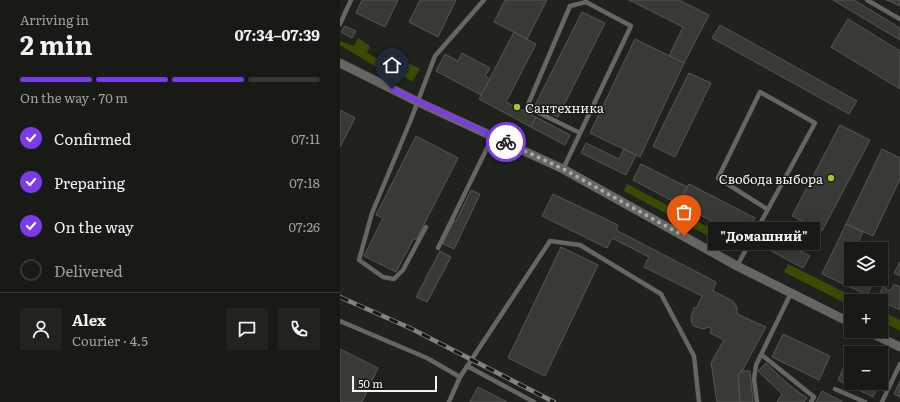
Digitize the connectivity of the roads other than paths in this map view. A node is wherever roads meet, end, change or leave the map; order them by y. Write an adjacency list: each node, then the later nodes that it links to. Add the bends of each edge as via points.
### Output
1 (351, 0): 5 (lane)
2 (484, 0): 7 (lane, via 435,56)
3 (867, 0): 4 (lane)
4 (900, 19)
5 (340, 24)
6 (340, 63): 7 (street)
7 (418, 102): 9 (street); 12 (lane, via 372,213 359,260 383,277 394,279 403,270)
8 (580, 132): 8 (lane, via 527,107 570,6 586,2 631,26); 10 (lane)
9 (493, 136): 10 (street); 13 (lane)
10 (563, 169): 14 (street)
11 (767, 210): 11 (lane, via 815,124 760,92 718,178); 14 (lane)
12 (426, 227)
13 (438, 248)
14 (737, 266): 15 (street)
15 (791, 293): 16 (street); 20 (lane)
16 (844, 320)
17 (340, 321): 23 (lane, via 427,358)
18 (881, 338): 19 (street)
19 (900, 347)
20 (762, 355): 28 (lane, via 756,365 754,379); 29 (lane, via 814,397)
21 (900, 364): 31 (lane)
22 (467, 366): 23 (lane); 26 (lane); 27 (lane, via 550,241 580,245 661,294 694,356)
23 (460, 377): 25 (lane)
24 (835, 389): 30 (lane)
25 (449, 402)
26 (534, 402)
27 (699, 402)
28 (757, 402)
29 (811, 402)
30 (865, 402)
31 (882, 402)

